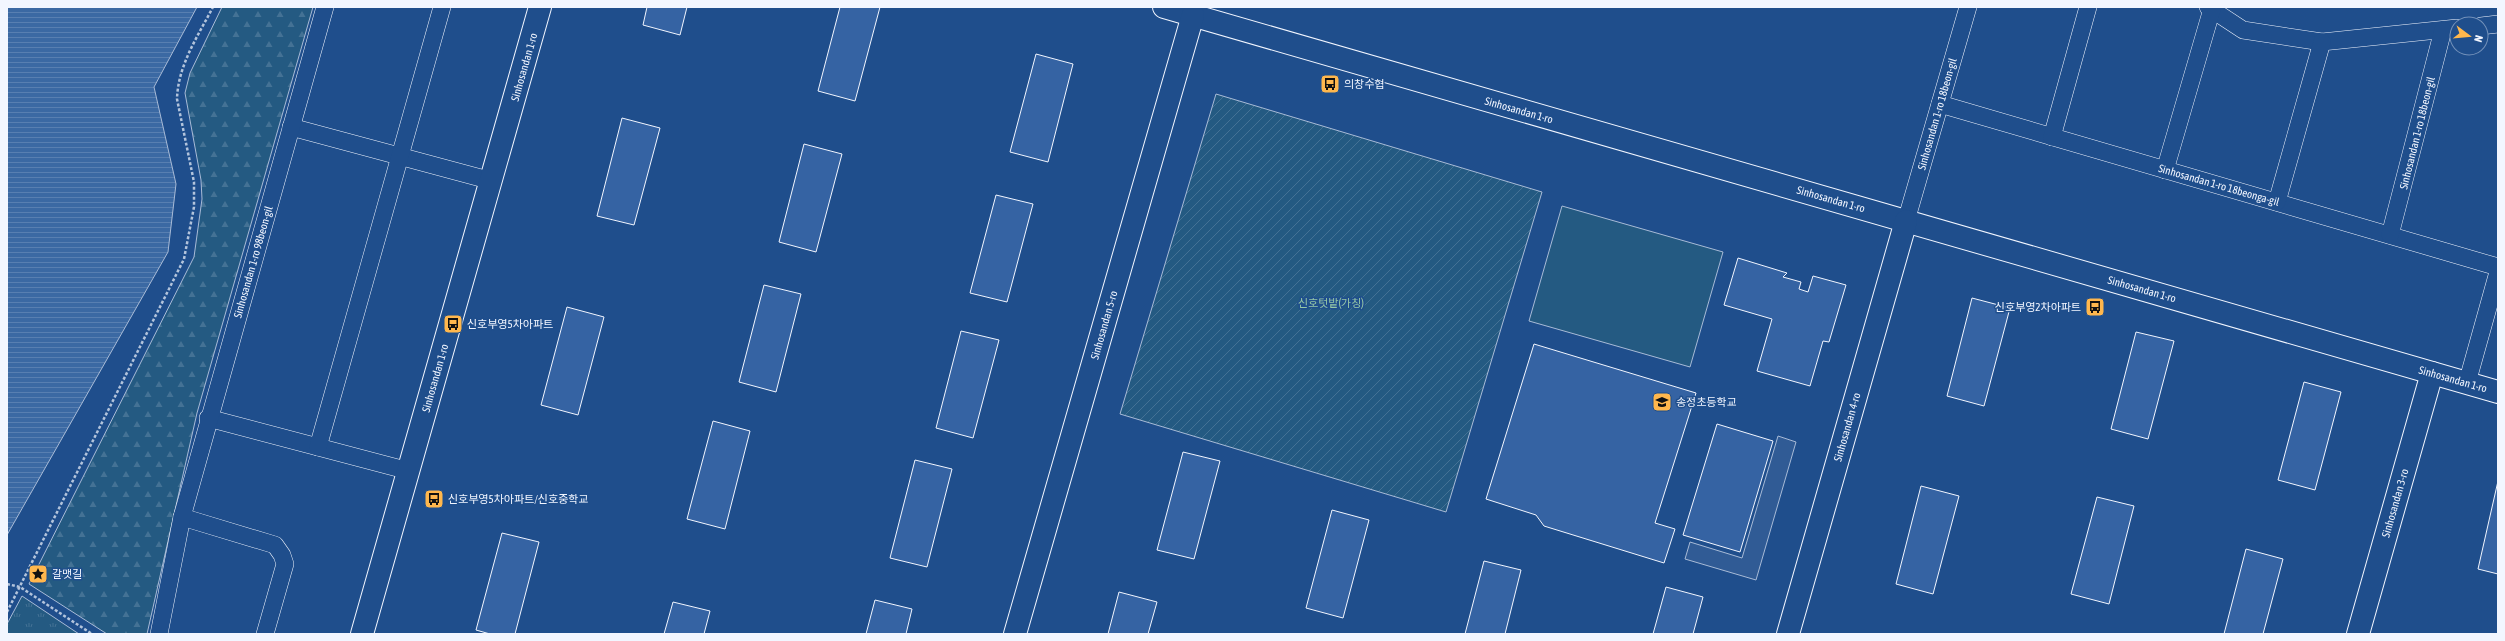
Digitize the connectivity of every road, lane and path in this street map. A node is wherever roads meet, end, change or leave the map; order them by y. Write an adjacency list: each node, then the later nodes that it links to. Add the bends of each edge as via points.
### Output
1 (213, 7): 32 (path, via 188,56 178,88 177,99 194,182 194,207 184,259)
2 (325, 7): 14 (street, Sinhosandan 1-ro 98beon-gil)
3 (442, 7): 16 (street)
4 (540, 7): 18 (main road, Sinhosandan 1-ro)
5 (1164, 7): 9 (main road, Sinhosandan 1-ro)
6 (1968, 7): 13 (street, Sinhosandan 1-ro 18beon-gil)
7 (2088, 7): 15 (street)
8 (2210, 8): 12 (street, Sinhosandan 1-ro 18beon-gil, via 2246,31); 17 (street, Sinhosandan 1-ro 18beon-gil)
9 (1193, 15): 20 (main road, Sinhosandan 1-ro); 38 (main road, Sinhosandan 5-ro)
10 (2449, 29): 12 (street, Sinhosandan 1-ro 18beon-gil)
11 (2449, 32): 21 (street, Sinhosandan 1-ro 18beon-gil)
12 (2322, 42): 19 (street)
13 (1940, 104): 15 (street, Sinhosandan 1-ro 18beonga-gil); 20 (street, Sinhosandan 1-ro 18beon-gil)
14 (291, 127): 16 (street); 27 (street, Sinhosandan 1-ro 98beon-gil)
15 (2052, 137): 17 (street, Sinhosandan 1-ro 18beonga-gil)
16 (400, 157): 18 (street); 28 (street)
17 (2165, 170): 19 (street, Sinhosandan 1-ro 18beonga-gil)
18 (492, 181): 29 (main road, Sinhosandan 1-ro)
19 (2277, 202): 21 (street, Sinhosandan 1-ro 18beonga-gil)
20 (1906, 221): 24 (main road, Sinhosandan 1-ro); 39 (main road, Sinhosandan 4-ro)
21 (2390, 235): 22 (street, Sinhosandan 1-ro 18beonga-gil)
22 (2498, 267)
23 (2498, 272): 25 (street)
24 (2432, 372): 25 (main road, Sinhosandan 1-ro); 40 (main road, Sinhosandan 3-ro)
25 (2467, 383): 26 (main road, Sinhosandan 1-ro)
26 (2498, 392)
27 (208, 418): 28 (street); 30 (street, Sinhosandan 1-ro 98beon-gil)
28 (318, 447): 29 (street)
29 (409, 471): 37 (main road, Sinhosandan 1-ro)
30 (182, 517): 35 (street, Sinhosandan 1-ro 98beon-gil); 36 (street, via 275,545 279,549 285,564)
31 (7, 584): 32 (path)
32 (20, 587): 33 (path); 34 (path)
33 (7, 612)
34 (92, 634)
35 (159, 634)
36 (264, 634)
37 (362, 634)
38 (1015, 634)
39 (1788, 634)
40 (2358, 634)

